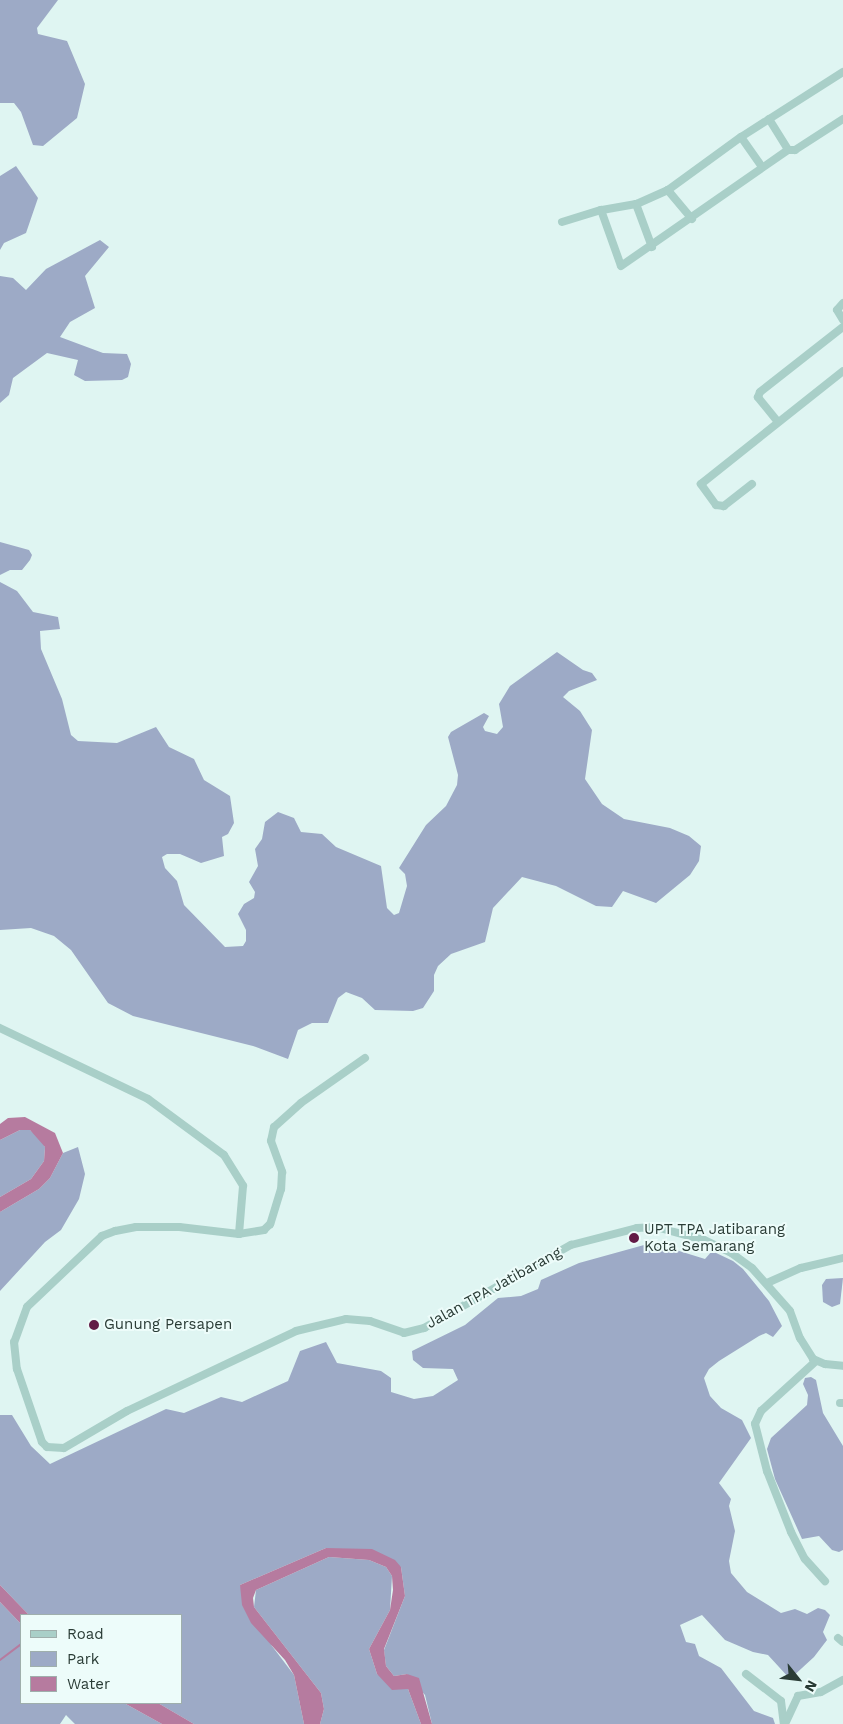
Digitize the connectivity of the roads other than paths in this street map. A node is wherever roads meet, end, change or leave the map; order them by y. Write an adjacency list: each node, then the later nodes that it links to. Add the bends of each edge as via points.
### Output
1 (843, 72): 2 (street)
2 (768, 119): 4 (street); 5 (street)
3 (843, 119): 5 (street, via 795,150)
4 (741, 137): 6 (street); 7 (street)
5 (788, 150): 6 (street)
6 (762, 167): 10 (street)
7 (668, 190): 8 (street); 10 (street)
8 (636, 204): 9 (street); 12 (street)
9 (600, 210): 11 (street); 12 (street, via 620,266)
10 (692, 219): 12 (street)
11 (562, 222)
12 (652, 247)
13 (843, 303): 14 (street, via 837,310)
14 (843, 320)
15 (843, 327): 17 (street, via 760,392 758,397)
16 (843, 370): 17 (street)
17 (778, 422): 18 (street, via 701,484 716,505 724,506)
18 (752, 484)
19 (0, 1028): 21 (street, via 148,1099 224,1155 243,1186)
20 (365, 1058): 21 (street, via 302,1103 274,1128 271,1141 282,1179 273,1216 264,1230)
21 (240, 1234): 23 (street, Jalan TPA Jatibarang, via 179,1227 136,1227 102,1236 27,1307 14,1342 17,1369 42,1442 57,1450 128,1411 296,1331 346,1319 370,1321 404,1332 424,1328 571,1245 637,1228 656,1227 704,1240 741,1259)
22 (843, 1258): 23 (street, via 801,1268)
23 (767, 1283): 24 (street, Jalan TPA Jatibarang, via 790,1311 800,1338)
24 (816, 1362): 25 (street); 26 (street, via 770,1401 757,1415 755,1424 767,1471 791,1532 805,1560)
25 (843, 1366)
26 (825, 1581)
27 (746, 1674): 29 (street, via 781,1701)
28 (843, 1681): 29 (street, via 821,1692 798,1696)
29 (784, 1724)

